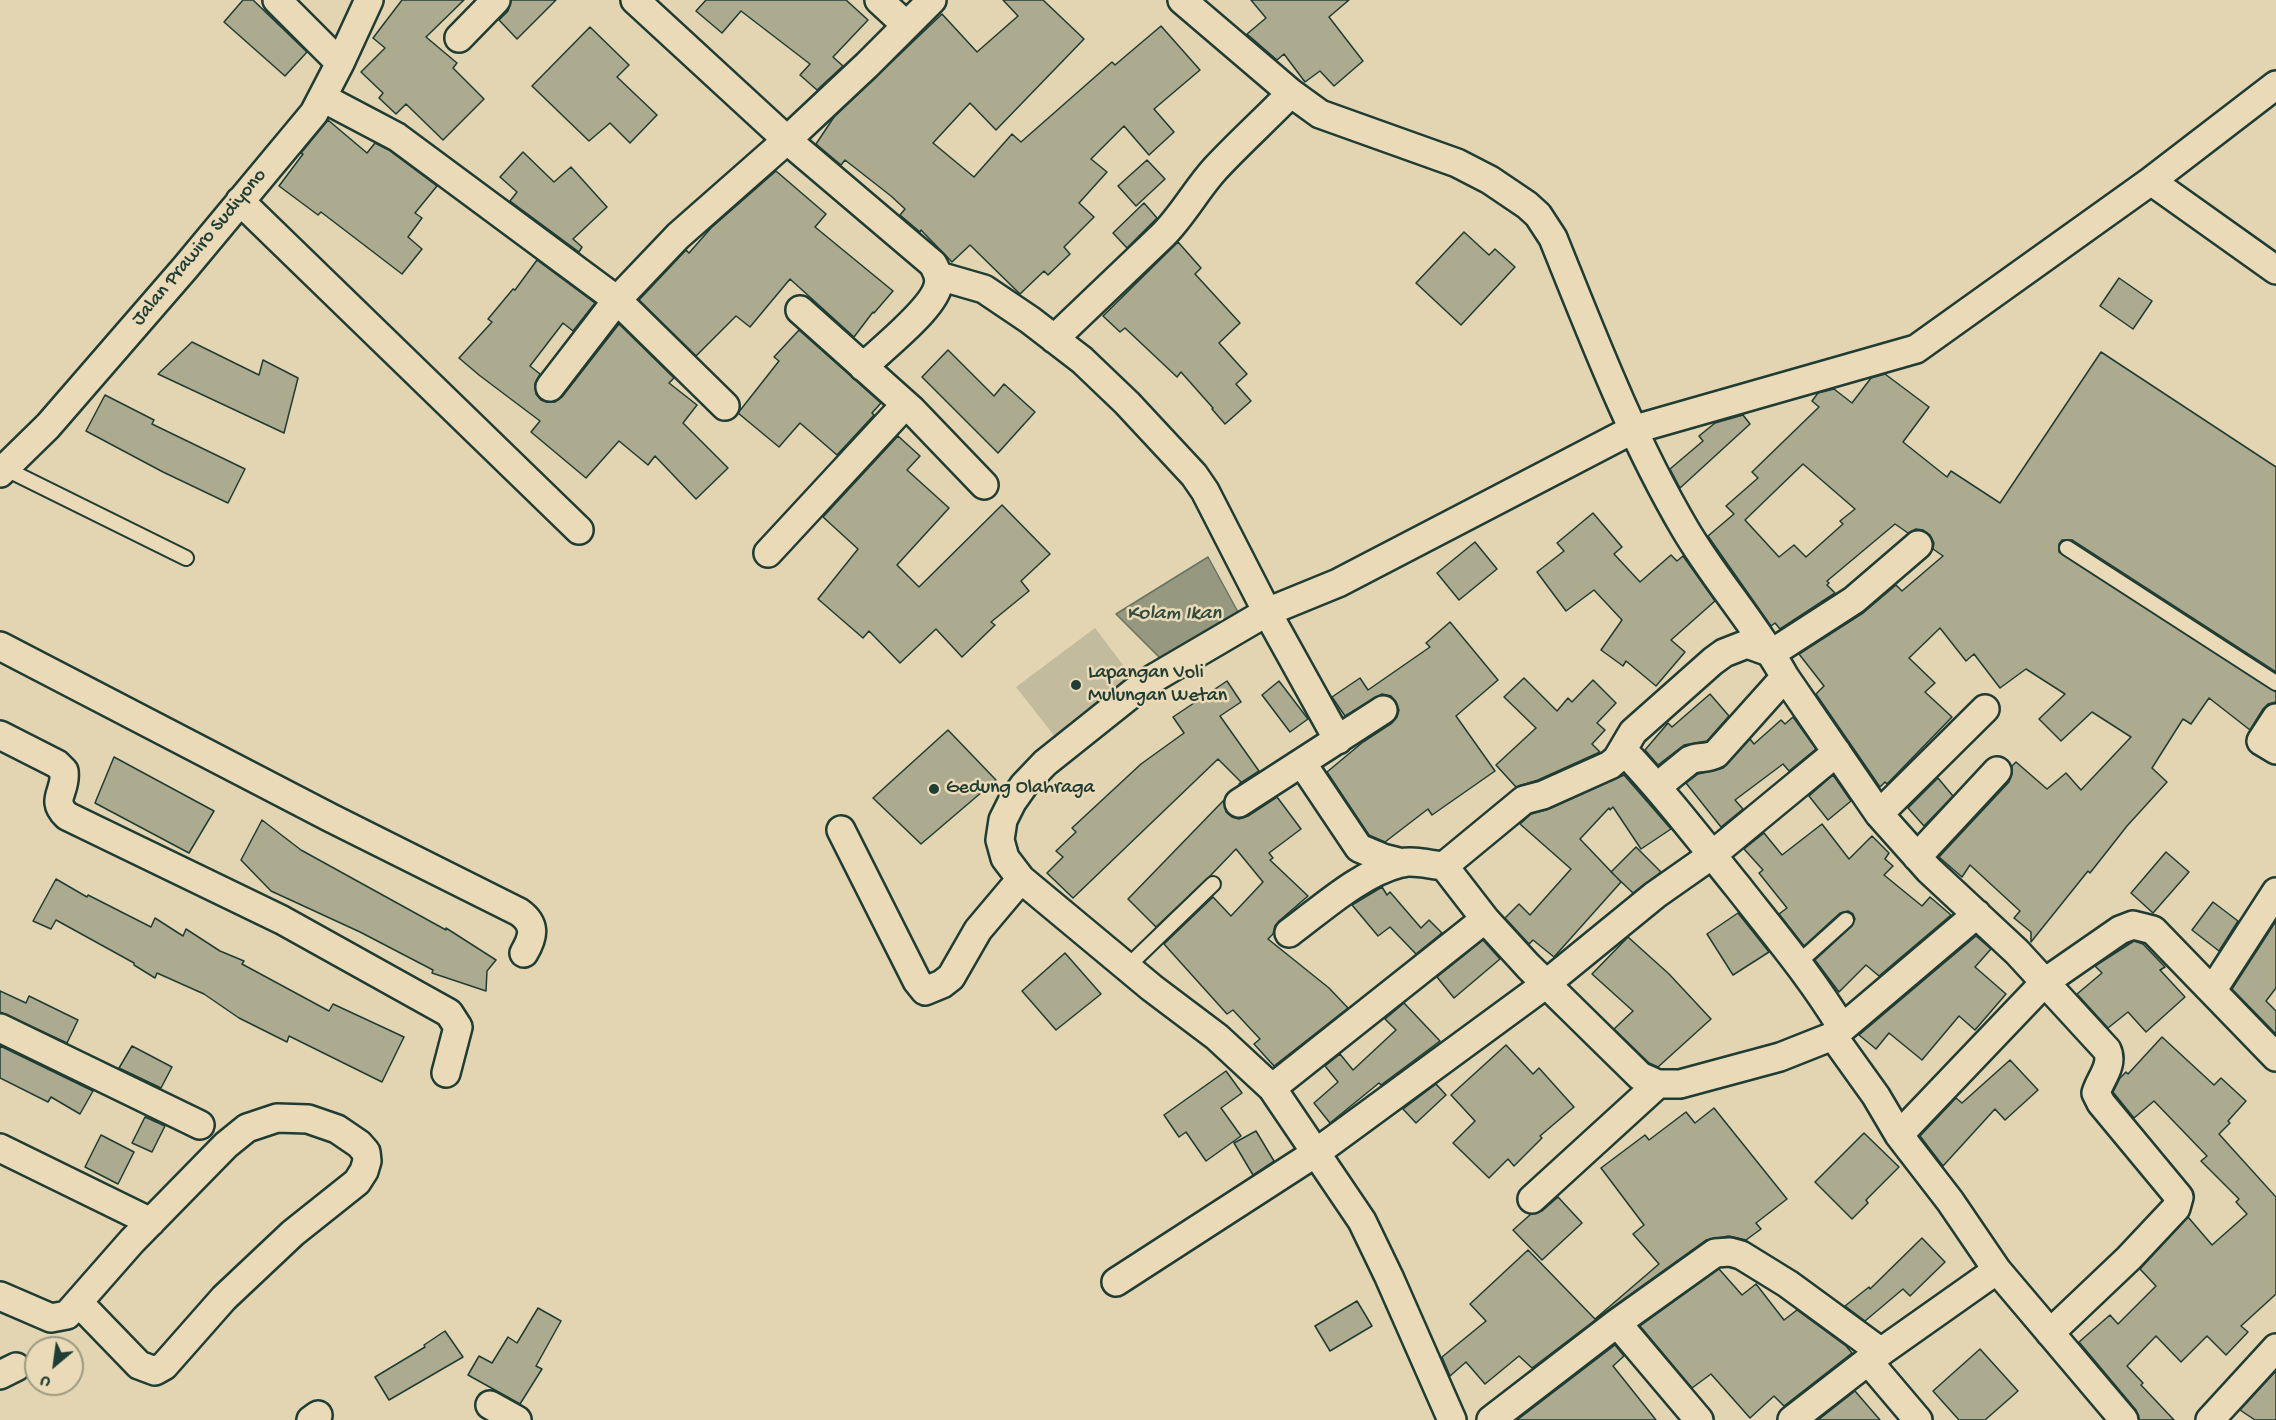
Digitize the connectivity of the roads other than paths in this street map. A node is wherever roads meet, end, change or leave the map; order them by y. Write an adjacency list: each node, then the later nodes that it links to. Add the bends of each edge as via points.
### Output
1 (277, 0): 10 (street)
2 (369, 0): 10 (street, Jalan Prawiro Sudiyono)
3 (496, 0): 9 (street)
4 (635, 0): 14 (street)
5 (879, 0): 8 (street)
6 (932, 0): 8 (street)
7 (1182, 0): 12 (street)
8 (906, 26): 14 (street)
9 (459, 38)
10 (340, 63): 13 (street, Jalan Prawiro Sudiyono)
11 (2276, 85): 15 (street)
12 (1291, 93): 21 (street, via 1215,170 1163,235); 26 (street, via 1320,114 1457,163 1490,180 1538,215 1553,238)
13 (323, 98): 16 (street, Jalan Prawiro Sudiyono); 19 (street, via 397,136)
14 (788, 140): 18 (street, via 921,252); 19 (street, via 678,236)
15 (2151, 181): 17 (street); 26 (street, via 1916,349)
16 (240, 201): 27 (street, Jalan Prawiro Sudiyono, via 48,426); 29 (street)
17 (2276, 270)
18 (939, 276): 21 (street, via 984,290); 22 (street, via 938,288 915,319)
19 (617, 300): 23 (street); 25 (street)
20 (800, 310): 22 (street)
21 (1054, 339): 34 (street, via 1127,403 1194,475)
22 (863, 367): 24 (street)
23 (550, 387)
24 (905, 405): 28 (street); 32 (street)
25 (726, 406)
26 (1632, 430): 34 (street, via 1338,583); 36 (street, via 1686,530)
27 (1, 469): 33 (lane)
28 (984, 485)
29 (579, 530)
30 (1918, 545): 36 (street, via 1854,600)
31 (2067, 548): 38 (lane)
32 (768, 553)
33 (186, 558)
34 (1267, 612): 43 (street); 57 (street, via 1144,684 1045,763 1024,785 1003,820 1000,840 1005,858)
35 (0, 646): 64 (street, via 519,912 531,923 533,931)
36 (1772, 653): 37 (street); 44 (street, via 1746,644 1724,653 1633,732)
37 (1785, 676): 46 (street); 49 (street, via 1716,754 1690,760)
38 (2276, 683)
39 (1985, 710): 51 (street)
40 (1383, 711): 43 (street)
41 (2276, 718): 45 (street, via 2261,741)
42 (0, 735): 73 (street, via 64,771 66,781 58,801 59,809 67,816 282,920 449,1013 458,1027)
43 (1338, 740): 47 (street)
44 (1623, 750): 49 (street); 56 (street, via 1610,765 1524,800)
45 (2276, 750)
46 (1837, 752): 51 (street); 53 (street)
47 (1302, 763): 50 (street); 55 (street, via 1359,848)
48 (1997, 771): 54 (street)
49 (1658, 786): 53 (street)
50 (1239, 803)
51 (1879, 814): 54 (street)
52 (841, 830): 57 (street, via 925,991 951,977 978,930)
53 (1712, 855): 65 (street); 68 (street, via 1654,895)
54 (1917, 857): 60 (street)
55 (1403, 863): 56 (street); 63 (street, via 1351,887)
56 (1444, 866): 61 (street)
57 (1021, 879): 66 (street)
58 (1213, 884): 66 (lane)
59 (2276, 892): 69 (street)
60 (1977, 914): 67 (street); 71 (street)
61 (1485, 919): 68 (street); 75 (street)
62 (1846, 920): 65 (lane)
63 (1289, 933)
64 (524, 953)
65 (1798, 963): 71 (street, via 1827,1003)
66 (1127, 967): 75 (street, via 1217,1037)
67 (2045, 982): 69 (street, via 2133,925 2153,930); 77 (street); 87 (street, via 2107,1050 2108,1066 2096,1092 2179,1197 2176,1208 2129,1258)
68 (1546, 984): 74 (street, via 1640,1076); 79 (street)
69 (2212, 991): 72 (street)
70 (0, 1028): 76 (street)
71 (1837, 1032): 74 (street, via 1780,1057 1680,1084); 77 (street)
72 (2276, 1057)
73 (446, 1073)
74 (1658, 1084): 80 (street)
75 (1272, 1088): 79 (street)
76 (200, 1125)
77 (1899, 1135): 82 (street)
78 (0, 1148): 81 (street)
79 (1317, 1152): 83 (street); 92 (street, via 1362,1221)
80 (1532, 1199)
81 (151, 1222): 85 (street); 85 (street, via 247,1128 277,1118 308,1119 337,1129 366,1152 364,1172 357,1182 292,1233 155,1371 139,1365)
82 (1997, 1270): 87 (street); 89 (street)
83 (1116, 1282)
84 (0, 1296): 85 (street, via 51,1318 67,1315)
85 (79, 1303)
86 (1617, 1323): 89 (street, via 1715,1253 1730,1252 1788,1284); 93 (street); 94 (street)
87 (2049, 1333): 97 (street)
88 (2276, 1348): 98 (street)
89 (1875, 1356): 95 (street); 96 (street)
90 (490, 1405): 91 (street)
91 (517, 1420)
92 (1452, 1420)
93 (1491, 1420)
94 (1699, 1420)
95 (1791, 1420)
96 (1918, 1420)
97 (2124, 1420)
98 (2210, 1420)

